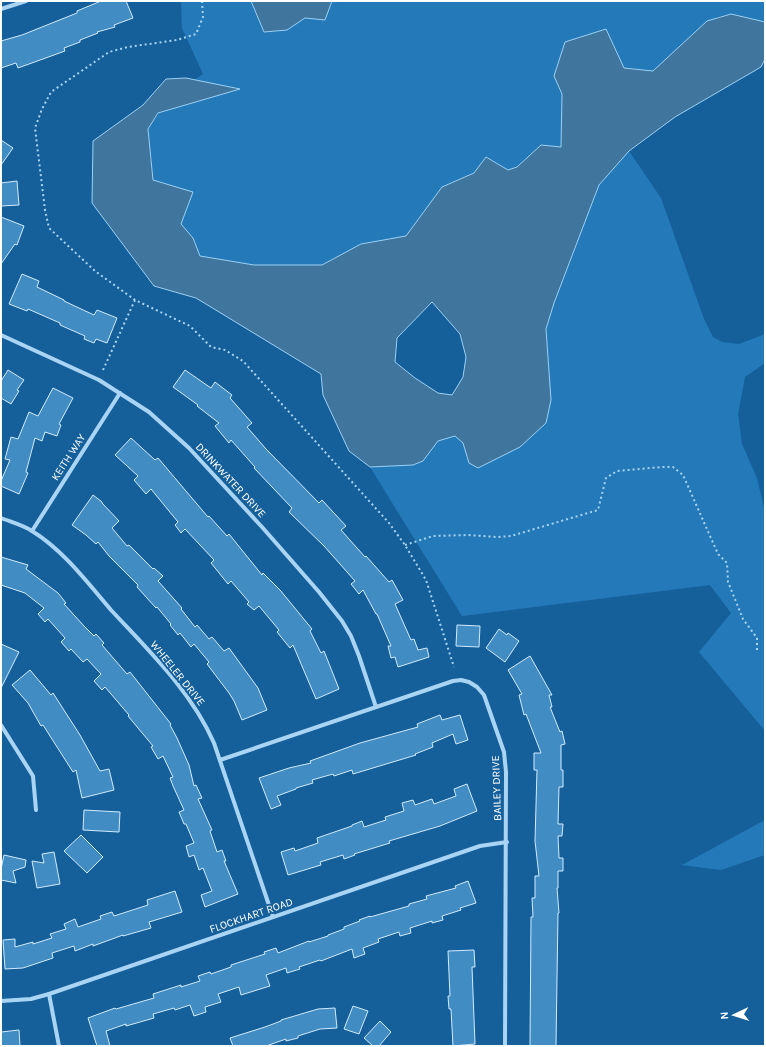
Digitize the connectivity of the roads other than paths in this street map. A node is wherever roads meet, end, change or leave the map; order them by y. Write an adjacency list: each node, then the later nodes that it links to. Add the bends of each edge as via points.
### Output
1 (26, 1): 2 (street)
2 (1, 9)
3 (1, 335): 4 (street, DRINKWATER DRIVE, via 99,380)
4 (120, 393): 6 (street, KEITH WAY); 7 (street, DRINKWATER DRIVE, via 149,412 190,448 329,603 351,636)
5 (1, 518): 6 (street, WHEELER DRIVE)
6 (32, 531): 9 (street, WHEELER DRIVE, via 65,558 179,686 198,710)
7 (376, 707): 9 (street, BAILEY DRIVE); 11 (street, BAILEY DRIVE, via 453,681 469,682 477,687 484,695 504,752)
8 (1, 725): 10 (street, via 33,776)
9 (220, 760): 12 (street, WHEELER DRIVE)
10 (36, 810)
11 (507, 842): 12 (street, FLOCKHART ROAD, via 480,846); 16 (street, BAILEY DRIVE)
12 (273, 917): 13 (street, FLOCKHART ROAD)
13 (49, 994): 14 (street, FLOCKHART ROAD, via 31,999); 15 (street)
14 (1, 1001)
15 (59, 1046)
16 (505, 1046)

